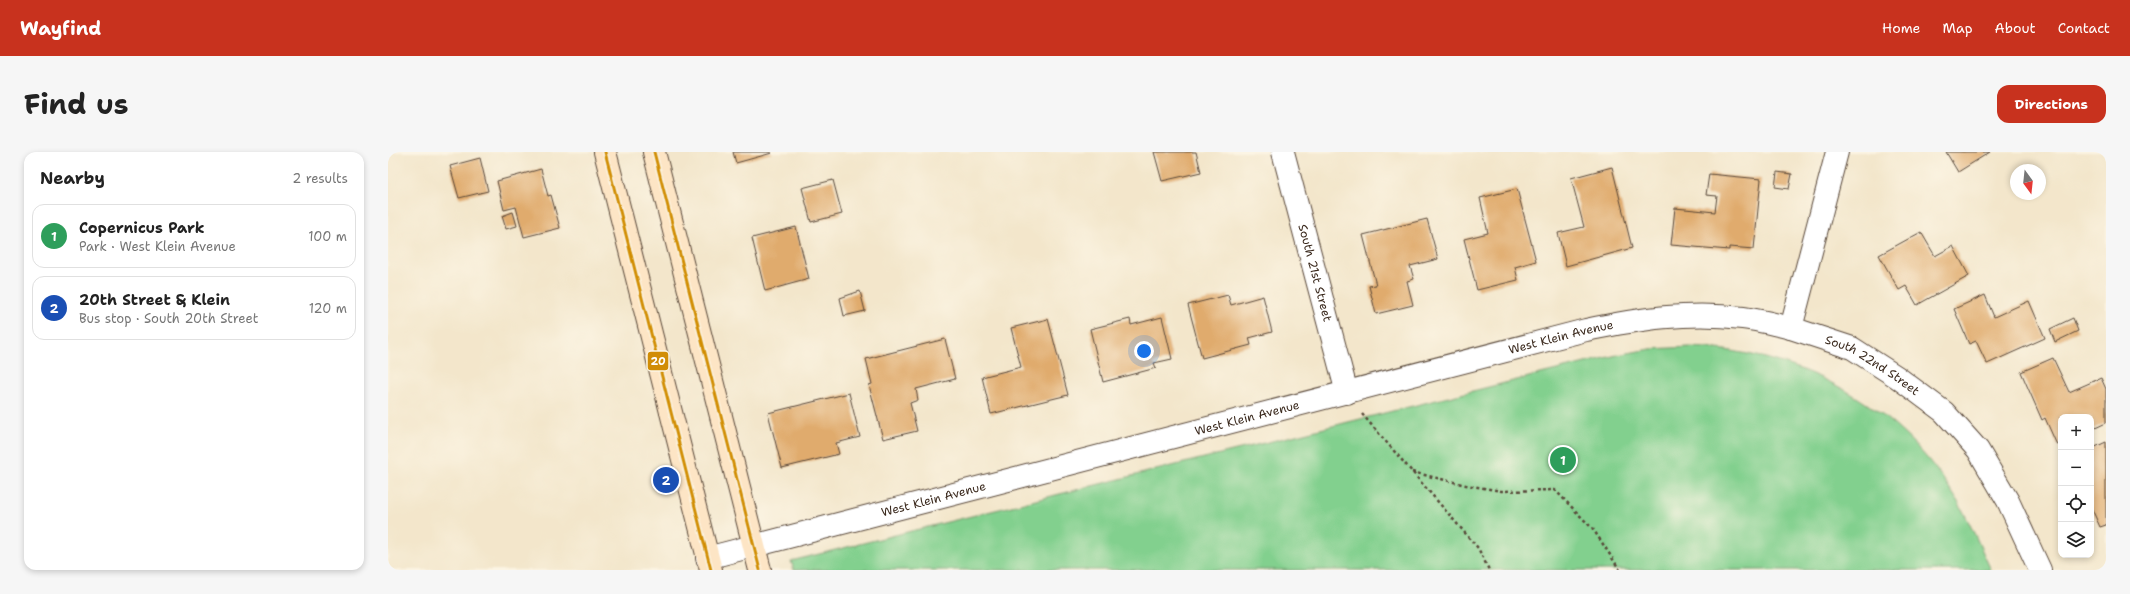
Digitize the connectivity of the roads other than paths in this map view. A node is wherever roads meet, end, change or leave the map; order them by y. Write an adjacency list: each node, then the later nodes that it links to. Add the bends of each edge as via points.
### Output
1 (605, 152): 8 (street)
2 (654, 152): 7 (street)
3 (1283, 152): 6 (street, South 21st Street)
4 (1837, 152): 5 (street)
5 (1791, 328): 6 (street, West Klein Avenue, via 1743,318 1686,315 1640,319 1586,330); 10 (street, South 22nd Street, via 1852,348 1944,412 1978,450 2008,501)
6 (1346, 393): 7 (street, West Klein Avenue)
7 (754, 545): 8 (street, West Klein Avenue); 9 (street)
8 (709, 564)
9 (760, 570)
10 (2040, 570)

